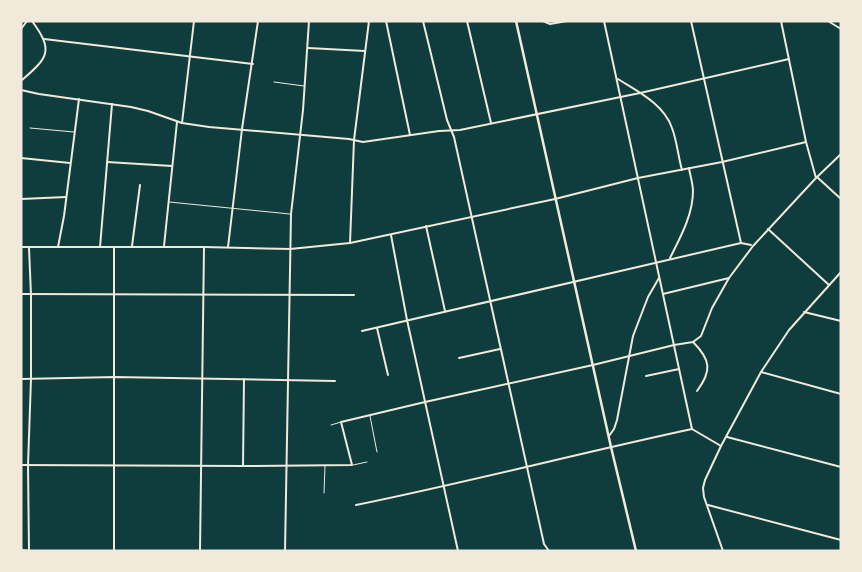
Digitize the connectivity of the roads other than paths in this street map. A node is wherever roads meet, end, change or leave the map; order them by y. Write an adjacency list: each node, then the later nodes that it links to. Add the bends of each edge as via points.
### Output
1 (27, 21): 17 (street)
2 (32, 21): 19 (street)
3 (194, 21): 22 (street)
4 (258, 21): 24 (street)
5 (309, 21): 20 (street)
6 (369, 21): 21 (street)
7 (386, 21): 44 (street)
8 (423, 21): 41 (street)
9 (467, 21): 38 (street)
10 (516, 21): 35 (street)
11 (543, 21): 12 (street, via 550,24)
12 (567, 21)
13 (604, 21): 25 (street)
14 (691, 21): 26 (street)
15 (781, 21): 23 (street)
16 (828, 21): 18 (street)
17 (21, 29)
18 (841, 29)
19 (44, 39): 22 (street); 27 (street, via 46,50 42,60)
20 (308, 48): 21 (street); 29 (street)
21 (366, 51): 45 (street)
22 (190, 57): 24 (street); 37 (street)
23 (788, 59): 26 (street); 46 (street)
24 (253, 64): 40 (street)
25 (616, 78): 31 (street); 32 (street)
26 (704, 78): 31 (street); 50 (street)
27 (21, 81)
28 (274, 82): 29 (lane)
29 (305, 86): 43 (street)
30 (21, 90): 33 (street)
31 (640, 93): 32 (street); 54 (street, via 668,119)
32 (620, 96): 35 (street); 55 (street)
33 (80, 99): 34 (street); 42 (street)
34 (112, 104): 36 (street, via 148,111); 49 (street)
35 (536, 113): 38 (street); 60 (street)
36 (177, 122): 37 (street); 52 (street)
37 (182, 123): 40 (street)
38 (491, 123): 41 (street)
39 (30, 128): 42 (lane)
40 (242, 129): 43 (street); 63 (street)
41 (450, 131): 44 (street); 65 (street)
42 (75, 132): 51 (street)
43 (299, 135): 45 (street); 64 (street)
44 (410, 135): 45 (street, via 363,142)
45 (354, 140): 69 (street)
46 (806, 142): 50 (street); 56 (street)
47 (841, 154): 56 (street)
48 (21, 158): 51 (street)
49 (106, 162): 52 (street); 75 (street)
50 (722, 162): 53 (street); 70 (street)
51 (70, 163): 58 (street)
52 (172, 166): 62 (street)
53 (689, 168): 54 (street); 82 (street, via 693,191 691,205)
54 (682, 170): 55 (street)
55 (638, 178): 60 (street); 83 (street)
56 (816, 178): 61 (street); 67 (street)
57 (140, 185): 71 (street)
58 (66, 198): 59 (street); 74 (street)
59 (21, 199)
60 (555, 199): 65 (street); 87 (street)
61 (841, 199)
62 (168, 202): 63 (lane); 77 (street)
63 (234, 208): 64 (lane); 79 (street)
64 (290, 214): 81 (street)
65 (471, 216): 66 (street); 96 (street)
66 (426, 226): 68 (street); 97 (street)
67 (768, 229): 72 (street); 88 (street)
68 (390, 234): 69 (street); 99 (street)
69 (350, 243): 81 (street)
70 (741, 243): 72 (street); 82 (street)
71 (132, 246): 76 (street); 77 (street)
72 (753, 246): 86 (street)
73 (21, 247): 80 (street)
74 (58, 247): 75 (street); 80 (street)
75 (100, 247): 76 (street)
76 (114, 247): 91 (street)
77 (164, 247): 78 (street)
78 (204, 247): 79 (street); 93 (street)
79 (228, 247): 81 (street)
80 (29, 248): 90 (street)
81 (290, 249): 94 (street)
82 (670, 259): 83 (street)
83 (656, 263): 85 (street); 87 (street)
84 (841, 272): 88 (street)
85 (660, 278): 92 (street); 106 (street, via 637,322)
86 (729, 278): 92 (street); 103 (street, via 712,308 702,336)
87 (575, 282): 96 (street); 108 (street)
88 (829, 285): 98 (street)
89 (21, 294): 90 (street)
90 (31, 294): 91 (street); 116 (street)
91 (115, 294): 93 (street); 113 (street)
92 (663, 294): 104 (street)
93 (204, 295): 94 (street); 114 (street)
94 (289, 295): 95 (street); 118 (street)
95 (354, 295)
96 (491, 300): 97 (street); 105 (street)
97 (445, 310): 99 (street)
98 (804, 312): 100 (street); 110 (street)
99 (407, 320): 101 (street); 123 (street)
100 (841, 321)
101 (377, 328): 102 (street); 111 (street)
102 (362, 331)
103 (694, 342): 104 (street); 121 (street, via 705,356 708,368)
104 (674, 345): 106 (street); 109 (street)
105 (501, 349): 107 (street); 120 (street)
106 (629, 356): 108 (street); 128 (street, via 617,420)
107 (459, 358)
108 (593, 365): 120 (street); 128 (street)
109 (679, 369): 112 (street); 127 (street)
110 (761, 372): 122 (street); 129 (street)
111 (388, 375)
112 (646, 376)
113 (115, 377): 114 (street); 116 (street); 136 (street)
114 (202, 378): 117 (street); 138 (street)
115 (21, 379): 116 (street)
116 (31, 379): 135 (street)
117 (244, 379): 118 (street); 139 (street)
118 (288, 380): 119 (street); 140 (street)
119 (335, 381)
120 (509, 384): 123 (street); 142 (street)
121 (697, 391)
122 (841, 394)
123 (425, 402): 124 (street); 144 (street)
124 (370, 415): 125 (street); 132 (lane)
125 (342, 422): 126 (lane); 137 (street)
126 (330, 425)
127 (692, 430): 130 (street); 131 (street)
128 (609, 436): 131 (street)
129 (726, 437): 130 (street); 143 (street)
130 (721, 446): 147 (street, via 703,488)
131 (611, 447): 142 (street); 156 (street)
132 (377, 452)
133 (367, 462): 137 (lane)
134 (21, 465): 135 (street)
135 (28, 465): 136 (street); 150 (street)
136 (114, 465): 138 (street); 151 (street)
137 (352, 465): 141 (street)
138 (202, 466): 139 (street); 152 (street)
139 (243, 466): 140 (street)
140 (287, 466): 141 (street); 153 (street)
141 (325, 466): 145 (lane)
142 (527, 466): 144 (street); 155 (street, via 544,544)
143 (841, 467)
144 (444, 487): 146 (street); 154 (street)
145 (324, 493)
146 (356, 505)
147 (707, 505): 148 (street); 157 (street)
148 (841, 540)
149 (21, 550): 150 (street)
150 (28, 551)
151 (114, 551)
152 (200, 551)
153 (285, 551)
154 (458, 551)
155 (549, 551)
156 (636, 551)
157 (723, 551)

